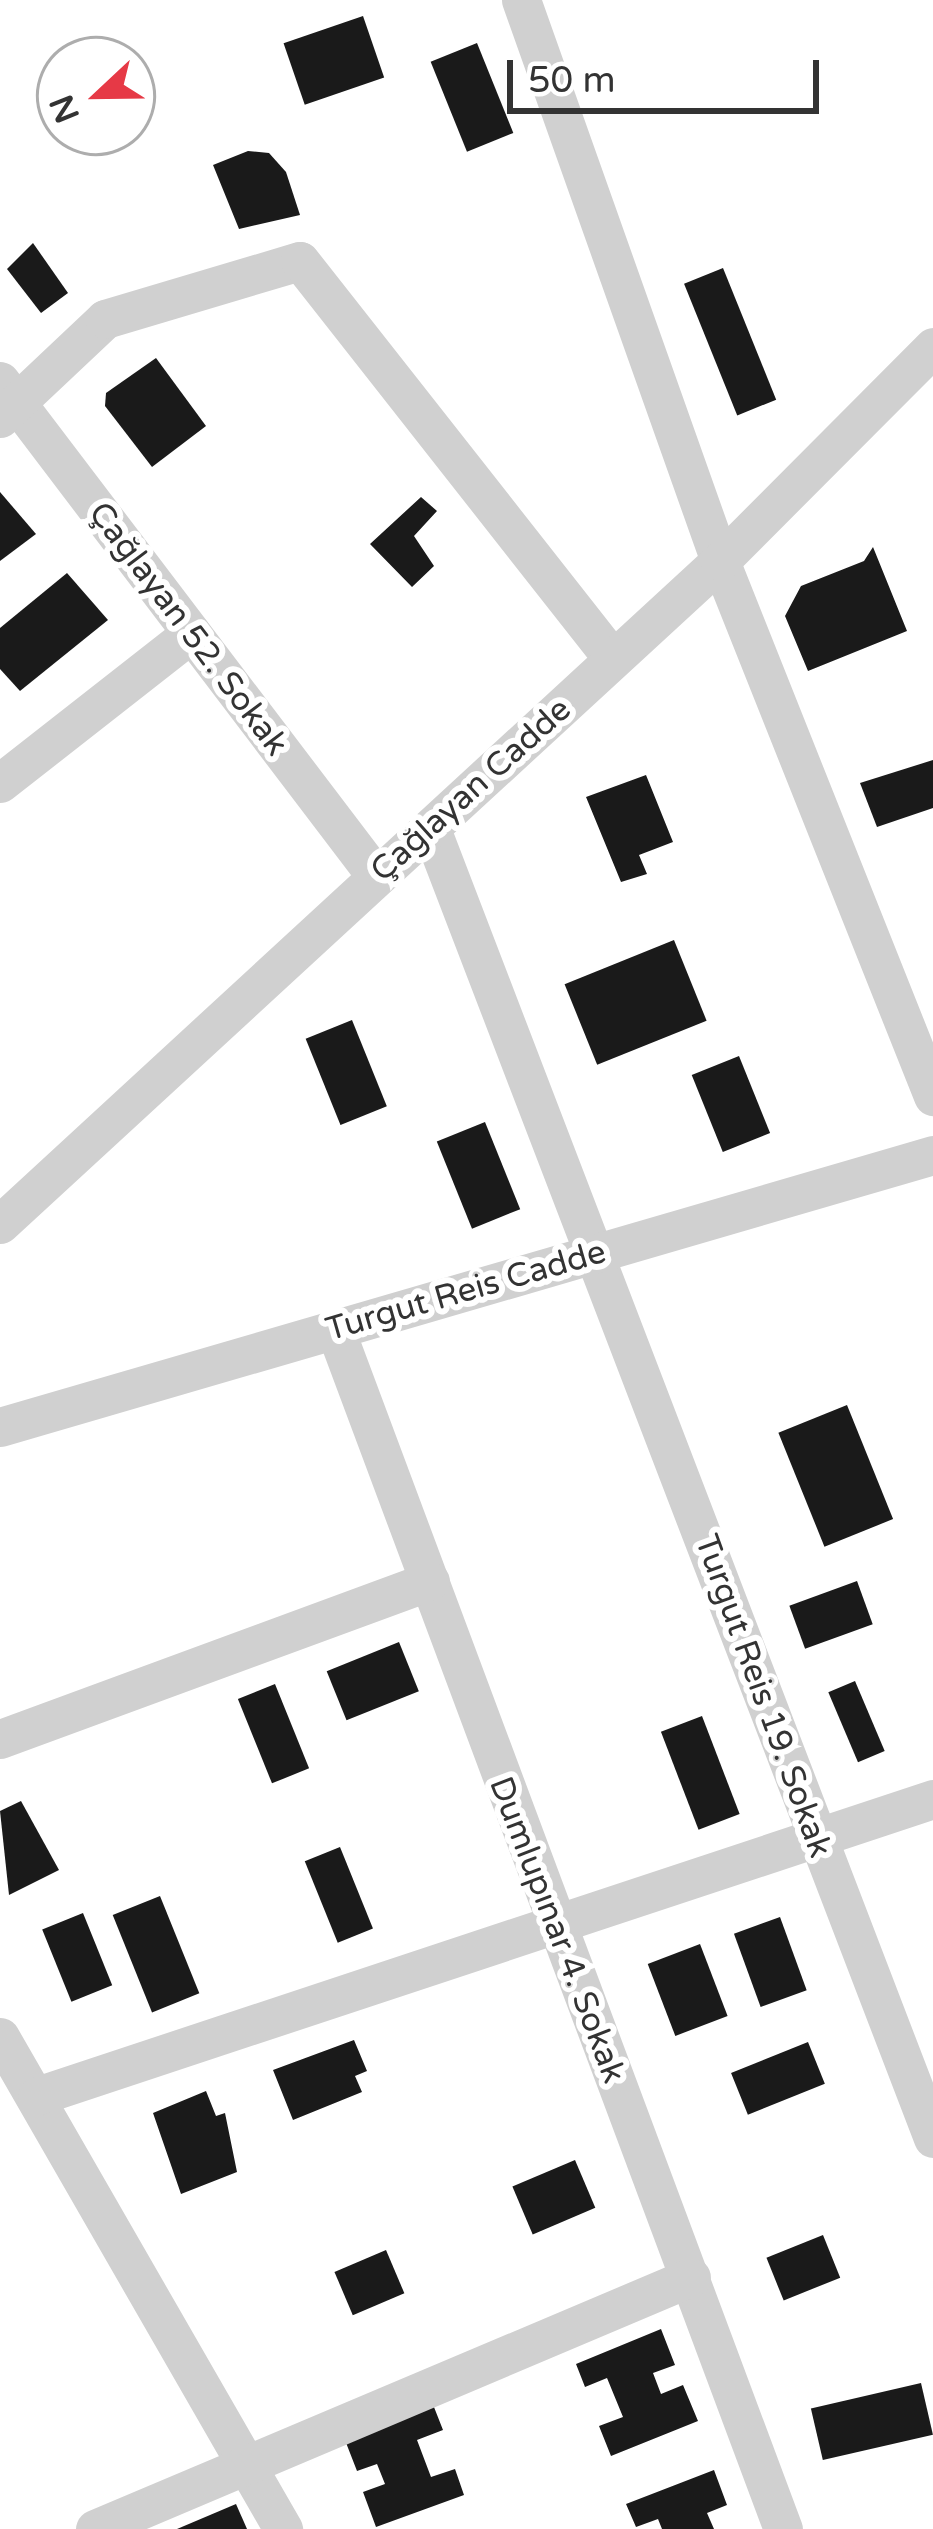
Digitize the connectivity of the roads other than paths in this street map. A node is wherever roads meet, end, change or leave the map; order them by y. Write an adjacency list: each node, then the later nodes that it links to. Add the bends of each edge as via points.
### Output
1 (520, 0): 4 (street)
2 (933, 347): 4 (street, Çağlayan Cadde)
3 (6, 401): 5 (street, Çağlayan 52. Sokak); 6 (street, via 105,320 299,261)
4 (720, 561): 6 (street, Çağlayan Cadde); 10 (street)
5 (191, 633): 7 (street); 9 (street, Çağlayan 52. Sokak)
6 (613, 659): 8 (street, Çağlayan Cadde)
7 (0, 783)
8 (431, 829): 9 (street, Çağlayan Cadde); 13 (street, Turgut Reis 19. Sokak)
9 (376, 876): 12 (street, Çağlayan Cadde)
10 (933, 1096)
11 (933, 1155): 13 (street, Turgut Reis Cadde)
12 (0, 1224)
13 (599, 1252): 14 (street, Turgut Reis Cadde); 19 (street, Turgut Reis 19. Sokak)
14 (335, 1329): 15 (street, Turgut Reis Cadde); 16 (street, Dumlupınar 4. Sokak)
15 (0, 1427)
16 (430, 1581): 17 (street); 20 (street, Dumlupınar 4. Sokak)
17 (0, 1738)
18 (933, 1799): 19 (street)
19 (816, 1839): 20 (street); 23 (street, Turgut Reis 19. Sokak)
20 (552, 1928): 22 (street); 24 (street, Dumlupınar 4. Sokak)
21 (0, 2037): 22 (street)
22 (37, 2096): 25 (street)
23 (933, 2138)
24 (691, 2277): 25 (street); 28 (street, Dumlupınar 4. Sokak)
25 (244, 2465): 26 (street); 27 (street)
26 (94, 2529)
27 (283, 2529)
28 (783, 2529)

